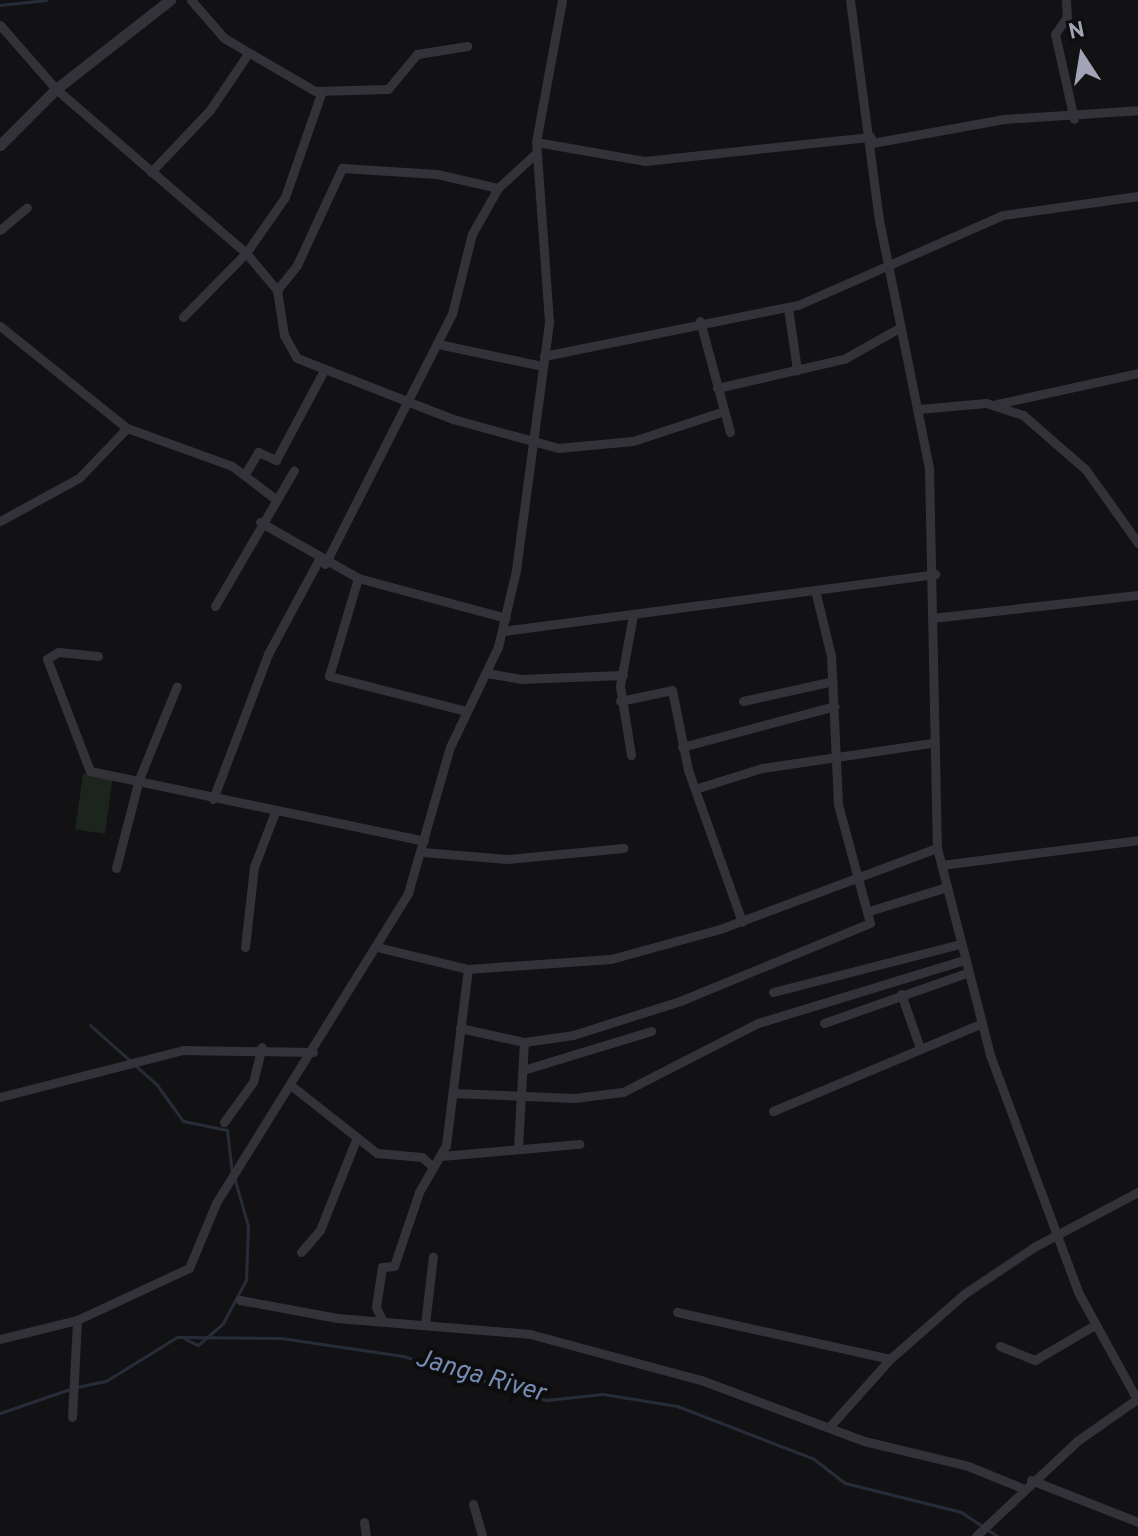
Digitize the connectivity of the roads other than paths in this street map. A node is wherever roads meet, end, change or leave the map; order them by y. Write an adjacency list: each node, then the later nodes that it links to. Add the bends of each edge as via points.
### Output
1 (170, 0): 9 (street)
2 (191, 0): 8 (street)
3 (562, 0): 15 (street)
4 (850, 0): 13 (street)
5 (1066, 0): 12 (street, via 1067,17 1055,34)
6 (0, 25): 9 (street)
7 (467, 46): 10 (street, via 418,53 388,89)
8 (247, 55): 10 (street, via 284,79); 16 (street, via 210,110)
9 (56, 89): 14 (street); 16 (street)
10 (322, 91): 21 (street, via 293,181)
11 (1138, 110): 12 (street)
12 (1074, 119): 13 (street, via 1004,119)
13 (872, 140): 15 (street, via 645,161); 22 (street)
14 (0, 145)
15 (536, 148): 17 (street); 30 (street, via 549,292)
16 (151, 172): 21 (street)
17 (498, 188): 23 (street, via 437,174 342,168 297,265); 29 (street, via 472,234)
18 (1138, 196): 22 (street, via 1003,215)
19 (27, 207): 20 (street)
20 (0, 230)
21 (246, 253): 23 (street); 25 (street)
22 (886, 262): 24 (street); 28 (street)
23 (277, 290): 32 (street, via 292,352)
24 (788, 308): 26 (street); 31 (street)
25 (183, 317)
26 (700, 321): 30 (street); 34 (street)
27 (0, 326): 39 (street)
28 (899, 328): 31 (street, via 844,359); 37 (street)
29 (438, 344): 30 (street); 35 (street)
30 (543, 361): 41 (street)
31 (797, 370): 34 (street)
32 (323, 372): 35 (street); 43 (street, via 276,460 258,452)
33 (1138, 373): 36 (street)
34 (717, 388): 38 (street)
35 (406, 399): 41 (street); 48 (street)
36 (997, 404): 37 (street); 47 (street, via 1070,455)
37 (919, 409): 49 (street)
38 (724, 411): 40 (street); 41 (street, via 622,443)
39 (127, 428): 43 (street); 45 (street, via 79,478)
40 (730, 432)
41 (535, 444): 55 (street)
42 (294, 470): 44 (street)
43 (245, 474): 44 (street)
44 (274, 498): 46 (street)
45 (0, 521)
46 (260, 522): 48 (street); 53 (street)
47 (1138, 543)
48 (322, 562): 50 (street); 73 (street, via 268,654)
49 (935, 574): 51 (street); 56 (street)
50 (358, 578): 55 (street); 66 (street, via 329,676)
51 (815, 590): 54 (street); 61 (street)
52 (1138, 595): 56 (street)
53 (215, 606)
54 (633, 615): 57 (street); 60 (street)
55 (506, 618): 57 (street)
56 (932, 618): 67 (street)
57 (503, 631): 59 (street)
58 (98, 656): 71 (street, via 58,652 47,662 82,762 90,771)
59 (487, 673): 60 (street, via 520,679); 66 (street)
60 (623, 675): 63 (street)
61 (833, 681): 64 (street); 65 (street)
62 (177, 686): 71 (street)
63 (620, 701): 68 (street, via 672,690); 69 (street)
64 (743, 701)
65 (835, 706): 68 (street); 70 (street)
66 (466, 711): 76 (street)
67 (932, 743): 70 (street); 78 (street)
68 (682, 747): 72 (street)
69 (631, 755)
70 (832, 757): 72 (street); 82 (street)
71 (139, 779): 73 (street); 81 (street)
72 (698, 788): 85 (street)
73 (213, 799): 74 (street)
74 (275, 812): 76 (street); 87 (street, via 254,867)
75 (1138, 840): 80 (street)
76 (424, 841): 79 (street)
77 (623, 848): 79 (street, via 507,859)
78 (937, 848): 80 (street); 82 (street)
79 (422, 852): 88 (street)
80 (941, 865): 83 (street)
81 (116, 868)
82 (857, 878): 84 (street); 85 (street)
83 (947, 887): 84 (street); 86 (street)
84 (869, 911): 98 (street, via 868,925 680,1001 597,1029)
85 (742, 922): 90 (street, via 611,959)
86 (960, 944): 89 (street); 92 (street)
87 (245, 947)
88 (377, 947): 90 (street); 101 (street)
89 (964, 960): 91 (street); 106 (street, via 771,1018 623,1092)
90 (468, 969): 96 (street)
91 (967, 973): 93 (street); 95 (street)
92 (773, 992)
93 (901, 994): 94 (street); 100 (street)
94 (824, 1023)
95 (980, 1024): 100 (street); 115 (street)
96 (460, 1028): 98 (street); 104 (street)
97 (651, 1031): 102 (street)
98 (524, 1042): 102 (street)
99 (262, 1047): 101 (street); 105 (street, via 209,1046); 108 (street, via 253,1082)
100 (920, 1048): 107 (street)
101 (313, 1052): 103 (street)
102 (523, 1070): 106 (street)
103 (293, 1087): 109 (street); 120 (street, via 232,1176 189,1268)
104 (453, 1093): 106 (street); 112 (street)
105 (0, 1097)
106 (519, 1097): 111 (street)
107 (773, 1111)
108 (224, 1122)
109 (357, 1137): 113 (street, via 387,1158 422,1157); 116 (street, via 320,1230)
110 (579, 1144): 111 (street)
111 (518, 1148): 112 (street)
112 (441, 1156): 113 (street)
113 (433, 1167): 121 (street, via 394,1266 382,1267 376,1307)
114 (1138, 1192): 115 (street)
115 (1058, 1233): 123 (street); 126 (street, via 964,1294)
116 (301, 1252)
117 (433, 1256): 122 (street)
118 (240, 1300): 121 (street)
119 (677, 1312): 126 (street)
120 (77, 1320): 124 (street); 128 (street)
121 (382, 1320): 122 (street)
122 (425, 1324): 129 (street, via 530,1334 701,1380)
123 (1093, 1326): 125 (street, via 1035,1360); 127 (street)
124 (0, 1339)
125 (1000, 1346)
126 (890, 1359): 129 (street)
127 (1138, 1400): 130 (street)
128 (72, 1417)
129 (831, 1425): 131 (street)
130 (1031, 1480): 131 (street); 134 (street)
131 (1022, 1488): 137 (street)
132 (473, 1504): 136 (street)
133 (364, 1522): 135 (street)
134 (1138, 1522)
135 (366, 1536)
136 (482, 1536)
137 (976, 1536)

